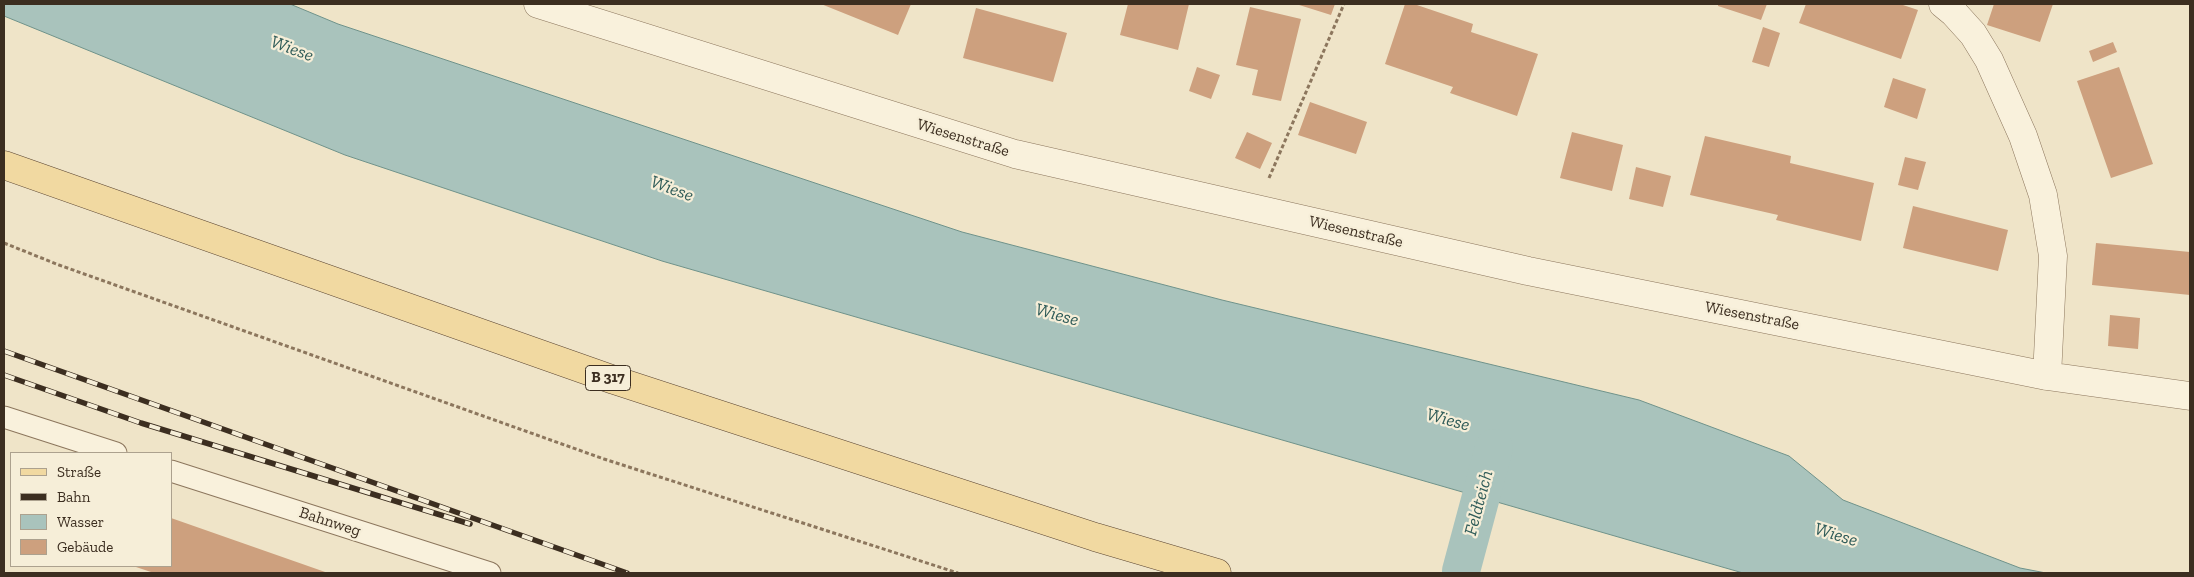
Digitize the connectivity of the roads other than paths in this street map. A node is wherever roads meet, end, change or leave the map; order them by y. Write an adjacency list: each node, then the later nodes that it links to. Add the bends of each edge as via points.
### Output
1 (538, 4): 4 (street, Wiesenstraße, via 1016,154 1528,271)
2 (1943, 4): 4 (street, via 1973,34 1988,60 2024,136 2043,195 2053,256)
3 (4, 165): 10 (main road, B 317, via 614,380 1094,537)
4 (2047, 376): 5 (street, Wiesenstraße)
5 (2190, 396)
6 (4, 417): 7 (lane)
7 (113, 452)
8 (172, 471): 9 (lane, Bahnweg)
9 (490, 573)
10 (1217, 573)

